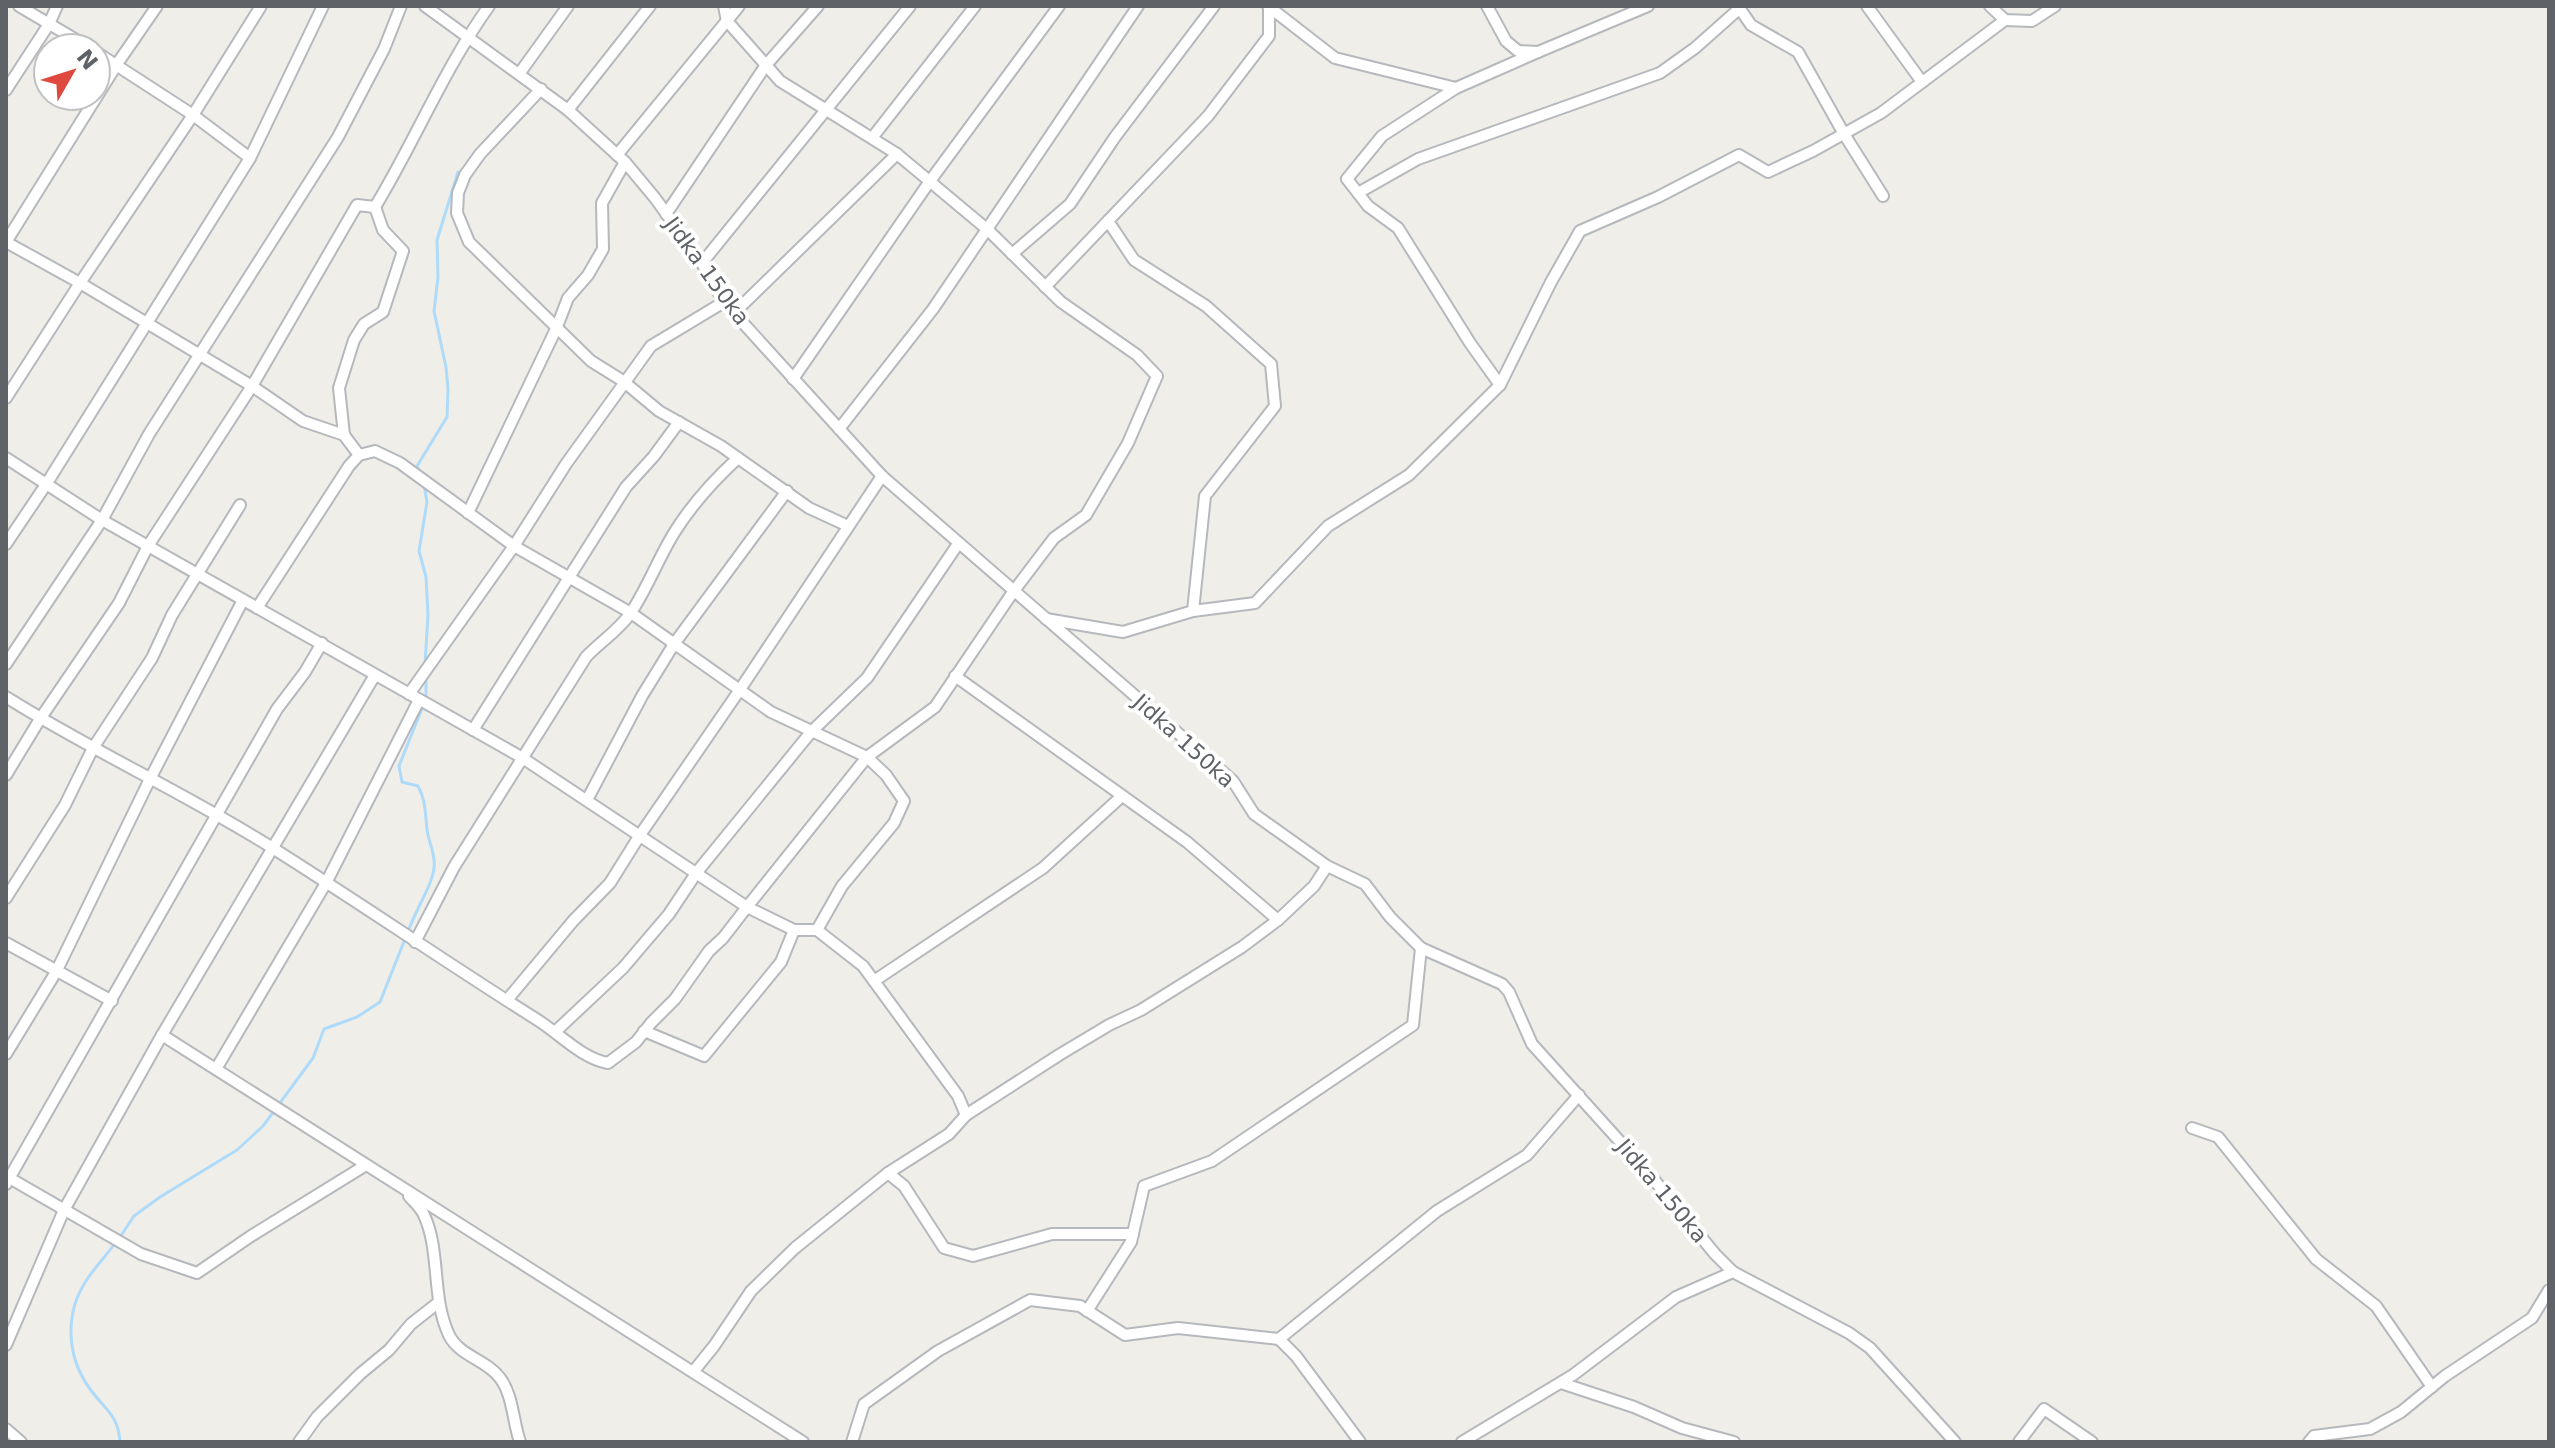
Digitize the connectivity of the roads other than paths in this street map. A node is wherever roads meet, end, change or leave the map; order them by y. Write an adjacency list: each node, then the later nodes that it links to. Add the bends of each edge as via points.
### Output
1 (19, 6): 28 (street)
2 (57, 6): 28 (street)
3 (157, 6): 33 (street)
4 (261, 6): 42 (street)
5 (323, 6): 46 (street)
6 (401, 6): 64 (street, via 338,137)
7 (425, 6): 30 (street, Jidka 150ka)
8 (489, 6): 30 (street)
9 (568, 6): 35 (street)
10 (650, 6): 40 (street)
11 (724, 6): 27 (street)
12 (739, 6): 27 (street)
13 (818, 6): 34 (street)
14 (910, 6): 41 (street)
15 (975, 6): 44 (street)
16 (1059, 6): 48 (street)
17 (1138, 6): 54 (street)
18 (1214, 6): 56 (street, via 1070,204)
19 (1269, 6): 37 (street, via 1335,58); 53 (street, via 1269,36 1208,116)
20 (1487, 6): 31 (street, via 1506,41 1518,51)
21 (1867, 6): 36 (street)
22 (1990, 6): 26 (street)
23 (2055, 6): 26 (street, via 2032,21)
24 (1640, 7): 31 (street)
25 (1739, 7): 43 (street, via 1751,25 1798,52); 49 (street, via 1660,73 1418,159)
26 (2005, 20): 36 (street)
27 (727, 21): 34 (street); 47 (street)
28 (49, 24): 29 (street); 39 (street)
29 (63, 32)
30 (467, 37): 35 (street, Jidka 150ka); 51 (street)
31 (1538, 52): 37 (street)
32 (112, 61): 33 (street)
33 (117, 64): 42 (street); 55 (street)
34 (766, 65): 41 (street, via 780,81); 52 (street)
35 (519, 74): 38 (street, Jidka 150ka)
36 (1922, 82): 43 (street)
37 (1456, 88): 49 (street, via 1382,136 1347,179)
38 (541, 89): 40 (street, Jidka 150ka); 63 (street, via 465,175 457,213 469,242)
39 (6, 90)
40 (568, 110): 47 (street, Jidka 150ka)
41 (828, 110): 44 (street); 57 (street)
42 (193, 115): 46 (street); 58 (street)
43 (1844, 134): 50 (street); 67 (street, via 1768,172 1739,155 1580,231)
44 (872, 138): 45 (street)
45 (897, 154): 48 (street); 61 (street)
46 (250, 158): 62 (street)
47 (621, 158): 52 (street, Jidka 150ka); 63 (street, via 602,203 603,249 568,298)
48 (930, 181): 54 (street); 65 (street)
49 (1358, 193): 67 (street, via 1398,228)
50 (1883, 196)
51 (375, 207): 68 (street, via 357,205); 72 (street, via 383,230 403,251 383,312 364,324 354,340 339,388)
52 (666, 214): 57 (street, Jidka 150ka)
53 (1108, 221): 59 (street); 92 (street, via 1134,260 1206,306 1271,364 1275,406 1205,496)
54 (988, 230): 56 (street); 71 (street)
55 (6, 242): 58 (street)
56 (1012, 254): 59 (street)
57 (702, 263): 60 (street, Jidka 150ka)
58 (80, 283): 62 (street); 69 (street)
59 (1045, 287): 89 (street, via 1157,376 1128,443 1086,515 1054,538)
60 (724, 302): 61 (street, Jidka 150ka); 66 (street, via 651,346)
61 (734, 313): 65 (street, Jidka 150ka)
62 (146, 324): 64 (street); 77 (street)
63 (556, 329): 66 (street); 80 (street)
64 (199, 354): 68 (street); 81 (street)
65 (793, 379): 71 (street, Jidka 150ka)
66 (623, 381): 70 (street); 86 (street)
67 (1500, 385): 92 (street, via 1409,475 1328,526 1255,603)
68 (252, 386): 72 (street, via 303,421); 85 (street)
69 (6, 398)
70 (679, 422): 75 (street); 88 (street, via 626,487)
71 (839, 429): 76 (street, Jidka 150ka)
72 (344, 435): 73 (street)
73 (359, 455): 80 (street, via 375,451 400,463); 91 (street)
74 (6, 458): 77 (street)
75 (738, 458): 78 (street); 93 (street, via 697,499)
76 (882, 476): 82 (street); 84 (street, Jidka 150ka)
77 (47, 483): 81 (street); 83 (street)
78 (787, 491): 82 (street); 96 (street)
79 (240, 505): 87 (street)
80 (468, 513): 86 (street)
81 (102, 520): 85 (street); 97 (street)
82 (848, 526): 100 (street)
83 (6, 544)
84 (958, 544): 89 (street, Jidka 150ka); 105 (street, via 867,678)
85 (148, 546): 87 (street); 103 (street, via 119,603)
86 (514, 546): 88 (street); 102 (street)
87 (198, 574): 90 (street); 106 (street, via 152,658)
88 (570, 577): 93 (street); 104 (street)
89 (1013, 592): 94 (street, Jidka 150ka); 99 (street)
90 (243, 600): 91 (street); 110 (street)
91 (257, 608): 95 (street)
92 (1193, 611): 94 (street, via 1123,632)
93 (631, 613): 96 (street); 107 (street, via 586,657)
94 (1045, 619): 116 (street, Jidka 150ka, via 1233,781 1254,814)
95 (322, 643): 98 (street); 113 (street)
96 (674, 644): 100 (street); 112 (street)
97 (6, 664)
98 (375, 675): 102 (street); 115 (street)
99 (955, 676): 108 (street, via 935,707); 111 (street)
100 (739, 691): 105 (street); 114 (street)
101 (6, 697): 103 (street)
102 (414, 697): 104 (street); 118 (street)
103 (40, 719): 106 (street); 109 (street)
104 (473, 730): 107 (street)
105 (811, 732): 108 (street); 117 (street)
106 (93, 748): 110 (street); 119 (street, via 65,805)
107 (521, 757): 112 (street); 124 (street)
108 (867, 757): 120 (street); 123 (street, via 904,801 894,823 842,886)
109 (6, 775)
110 (150, 779): 113 (street); 127 (street)
111 (1122, 796): 121 (street, via 1187,842); 128 (street, via 1043,868)
112 (587, 800): 114 (street)
113 (216, 813): 115 (street); 130 (street)
114 (640, 835): 117 (street); 129 (street, via 610,883)
115 (272, 847): 118 (street); 133 (street)
116 (1327, 866): 121 (street); 126 (street, Jidka 150ka, via 1365,884)
117 (697, 872): 120 (street); 131 (street, via 623,968)
118 (326, 883): 124 (street); 135 (street)
119 (6, 898)
120 (747, 907): 122 (street); 132 (street)
121 (1278, 920): 137 (street)
122 (794, 930): 123 (street); 132 (street, via 781,962 704,1056)
123 (817, 930): 128 (street)
124 (415, 942): 129 (street)
125 (6, 943): 127 (street)
126 (1421, 948): 136 (street, Jidka 150ka, via 1502,984 1528,1038); 144 (street, via 1413,1025 1212,1161 1144,1186)
127 (56, 972): 130 (street); 134 (street)
128 (874, 981): 137 (street, via 958,1096)
129 (507, 1000): 131 (street)
130 (112, 1001): 141 (street)
131 (556, 1031): 132 (street, via 593,1060 608,1063)
132 (644, 1031)
133 (162, 1035): 135 (street); 143 (street)
134 (6, 1054)
135 (216, 1069): 139 (street)
136 (1579, 1095): 145 (street, Jidka 150ka); 149 (street, via 1527,1155 1437,1211)
137 (966, 1115): 140 (street, via 949,1134)
138 (2192, 1128): 153 (street, via 2218,1137 2316,1259 2376,1306)
139 (366, 1165): 142 (street); 143 (street, via 197,1273 141,1254)
140 (888, 1173): 144 (street, via 904,1186 944,1248 973,1256 1052,1234); 151 (street, via 751,1291)
141 (7, 1179): 143 (street)
142 (400, 1186): 147 (street, via 423,1212 431,1234); 151 (street)
143 (64, 1210): 150 (street)
144 (1133, 1234): 148 (street)
145 (1733, 1272): 152 (street, via 1676,1297); 163 (street, Jidka 150ka, via 1870,1348)
146 (2549, 1290): 153 (street, via 2532,1318)
147 (439, 1302): 156 (street, via 360,1374); 157 (street, via 450,1337 501,1378)
148 (1087, 1311): 149 (street, via 1125,1335 1178,1328); 159 (street, via 1030,1300 964,1336 864,1404)
149 (1279, 1339): 160 (street)
150 (6, 1345)
151 (693, 1372): 158 (street)
152 (1561, 1383): 161 (street); 162 (street)
153 (2432, 1387): 166 (street, via 2370,1429 2314,1436)
154 (6, 1429): 155 (street)
155 (21, 1442)
156 (299, 1442)
157 (520, 1442)
158 (803, 1442)
159 (852, 1442)
160 (1360, 1442)
161 (1462, 1442)
162 (1734, 1442)
163 (1955, 1442)
164 (2019, 1442): 165 (street, via 2044,1409)
165 (2092, 1442)
166 (2309, 1442)

